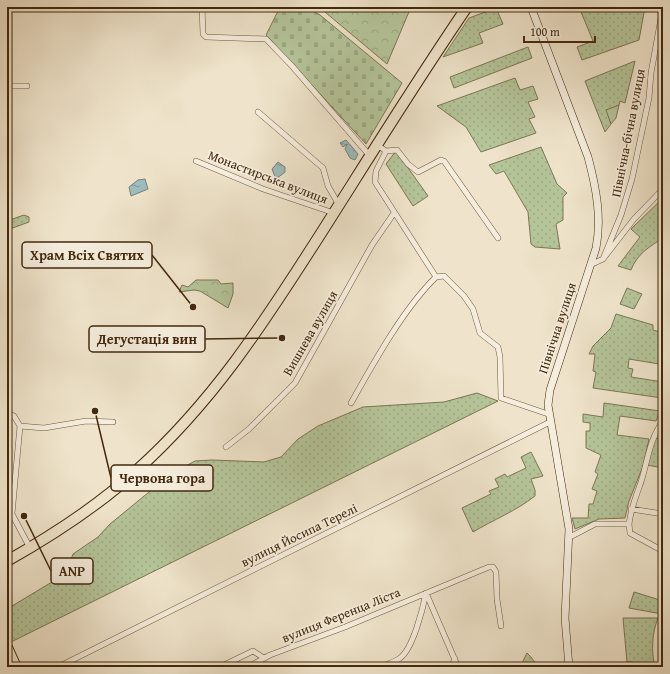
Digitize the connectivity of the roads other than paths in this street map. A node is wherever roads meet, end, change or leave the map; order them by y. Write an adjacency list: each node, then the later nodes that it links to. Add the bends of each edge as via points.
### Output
1 (202, 7): 10 (street, via 203,34 206,37 266,39)
2 (467, 7): 8 (highway)
3 (531, 7): 17 (street, Північна вулиця, via 595,182 599,228)
4 (663, 7): 16 (street, Північна-бічна вулиця, via 649,98 632,179)
5 (7, 84): 6 (street)
6 (27, 86)
7 (258, 112): 13 (street, Монастирська вулиця, via 323,168)
8 (377, 145): 9 (street); 10 (highway)
9 (386, 151): 14 (street, via 374,179); 15 (street, via 397,150 418,172 441,160 444,161)
10 (370, 156): 13 (highway)
11 (196, 161): 13 (street, Монастирська вулиця, via 259,187)
12 (663, 189): 16 (street)
13 (336, 209): 31 (highway, via 246,348 200,406 142,466 110,494)
14 (394, 213): 18 (street); 26 (street, Вишнева вулиця, via 372,245 295,383)
15 (498, 238)
16 (603, 259): 17 (street)
17 (590, 265): 21 (street, Північна вулиця, via 550,390)
18 (436, 277): 19 (street, via 407,312); 21 (street, via 444,276 464,296 473,309 480,333 498,347 500,398)
19 (351, 403)
20 (7, 413): 25 (street, via 14,416)
21 (548, 414): 24 (street, Північна вулиця)
22 (663, 421): 27 (street, via 653,436)
23 (113, 422): 25 (street, via 86,421 44,428)
24 (550, 422): 30 (street, Північна вулиця); 40 (street, вулиця Йосипа Терелі)
25 (20, 426): 31 (street, via 12,514)
26 (226, 448)
27 (631, 509): 28 (street); 29 (street)
28 (663, 514)
29 (630, 524): 30 (street, via 595,524); 32 (street, via 630,533)
30 (570, 537): 46 (street, Північна вулиця, via 565,618)
31 (30, 548): 33 (highway)
32 (663, 551)
33 (7, 560)
34 (426, 592): 35 (street, вулиця Ференца Ліста, via 486,567 493,567 496,572); 37 (street, вулиця Ференца Ліста, via 319,638); 38 (street); 43 (street, via 414,634 404,655)
35 (501, 626)
36 (7, 644): 39 (main road)
37 (262, 656): 41 (street, via 255,652); 42 (street, вулиця Ференца Ліста)
38 (455, 659): 44 (street); 45 (street)
39 (16, 667)
40 (58, 667)
41 (220, 667)
42 (248, 667)
43 (381, 667)
44 (451, 667)
45 (458, 667)
46 (569, 667)

